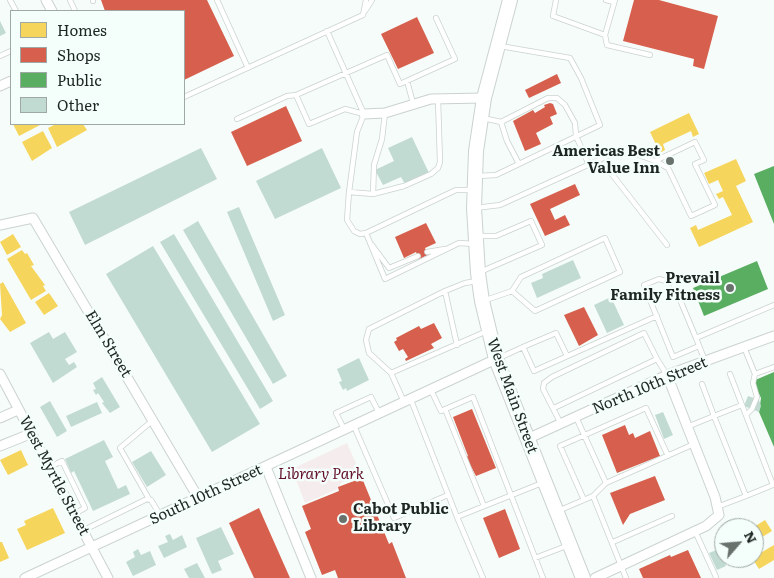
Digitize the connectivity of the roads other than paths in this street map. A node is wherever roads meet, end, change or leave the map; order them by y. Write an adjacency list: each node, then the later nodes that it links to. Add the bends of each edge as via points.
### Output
1 (217, 0): 14 (lane)
2 (366, 0): 8 (lane)
3 (372, 0): 8 (lane)
4 (510, 0): 12 (main road, West Main Street)
5 (556, 0): 11 (lane, via 553,16)
6 (606, 0): 7 (lane)
7 (615, 1): 11 (lane)
8 (363, 15): 10 (lane)
9 (436, 18): 16 (lane, via 455,58)
10 (327, 31): 14 (lane); 15 (lane)
11 (605, 35): 13 (lane, via 607,45)
12 (497, 45): 19 (main road, West Main Street); 27 (lane, via 570,58 600,125)
13 (650, 55)
14 (248, 68): 18 (lane)
15 (346, 74): 16 (lane, via 387,55 400,84); 17 (lane); 23 (lane)
16 (407, 80): 21 (lane)
17 (296, 95): 23 (lane, via 309,124 345,109); 25 (lane)
18 (185, 97)
19 (484, 98): 20 (street); 24 (main road, West Main Street)
20 (438, 99): 21 (street); 34 (lane, via 438,168 398,188)
21 (413, 103): 22 (street)
22 (385, 113): 23 (street); 34 (lane, via 374,165)
23 (364, 114): 33 (lane, via 357,132)
24 (480, 117): 26 (lane); 32 (main road, West Main Street)
25 (237, 119)
26 (501, 122): 27 (lane, via 548,98 557,98 575,123); 30 (lane)
27 (576, 136): 30 (lane); 31 (lane)
28 (655, 161): 28 (lane, via 695,142 704,160 695,164 715,205 691,216 668,168); 29 (lane, via 622,149)
29 (596, 162): 31 (lane); 40 (lane, via 611,174)
30 (519, 164): 32 (lane)
31 (589, 165): 35 (lane, via 500,205)
32 (474, 183): 35 (main road, West Main Street); 37 (lane)
33 (349, 192): 34 (lane); 37 (lane, via 347,220 354,231)
34 (373, 194)
35 (474, 208): 38 (main road, West Main Street)
36 (0, 225): 79 (street, Elm Street, via 33,218)
37 (366, 233): 39 (lane)
38 (475, 240): 41 (lane); 44 (main road, West Main Street); 44 (lane, via 496,236 531,221 542,245)
39 (371, 244): 41 (lane, via 384,279); 43 (lane, via 389,268)
40 (667, 245)
41 (449, 248): 42 (lane)
42 (427, 252)
43 (418, 256)
44 (478, 277): 45 (lane); 47 (main road, West Main Street)
45 (445, 291): 53 (lane); 63 (lane, via 369,328 366,340 369,353)
46 (512, 291): 46 (lane, via 535,310 620,272 605,238 521,277); 47 (lane)
47 (482, 301): 50 (main road, West Main Street)
48 (774, 306): 52 (lane)
49 (657, 316): 52 (lane, via 644,285 659,279 673,283); 54 (lane, via 673,357); 57 (lane)
50 (488, 330): 53 (lane); 58 (main road, West Main Street)
51 (774, 336): 56 (street, North 10th Street)
52 (696, 338): 54 (lane)
53 (457, 345): 63 (lane)
54 (699, 346): 60 (lane)
55 (523, 347): 57 (lane, via 556,333); 57 (lane, via 534,371); 58 (lane)
56 (744, 348): 60 (street, North 10th Street); 65 (lane)
57 (567, 356)
58 (496, 359): 68 (street, South 10th Street); 86 (main road, West Main Street)
59 (657, 359): 66 (lane); 71 (lane); 71 (lane, via 644,333 544,383 543,389)
60 (705, 362): 66 (street, North 10th Street)
61 (774, 367): 65 (lane)
62 (0, 374): 73 (street, West Myrtle Street)
63 (391, 374): 69 (lane)
64 (730, 374): 70 (lane)
65 (755, 374): 75 (lane, via 752,382 757,397 752,410)
66 (667, 375): 77 (street, North 10th Street); 82 (street)
67 (702, 384): 76 (lane)
68 (431, 390): 69 (street, South 10th Street); 72 (lane, via 441,411)
69 (407, 401): 74 (street, South 10th Street); 95 (lane)
70 (742, 406): 75 (lane); 76 (lane)
71 (554, 408): 80 (lane)
72 (445, 409): 96 (lane, via 473,397); 102 (lane)
73 (18, 410): 78 (street); 84 (street, West Myrtle Street)
74 (380, 414): 81 (street, South 10th Street); 83 (lane, via 371,397 336,413)
75 (746, 415): 94 (lane)
76 (714, 416): 82 (lane); 98 (lane)
77 (576, 417): 80 (street, North 10th Street); 85 (lane)
78 (0, 418)
79 (153, 421): 99 (lane, via 120,448); 100 (street, Elm Street)
80 (561, 424): 86 (street, North 10th Street)
81 (354, 426): 83 (street, South 10th Street); 95 (lane, via 394,518)
82 (687, 427): 87 (street)
83 (344, 431): 90 (street, South 10th Street)
84 (30, 434): 88 (street); 91 (street, West Myrtle Street)
85 (585, 435): 89 (lane, via 646,408); 93 (lane); 101 (lane, via 560,446)
86 (527, 439): 92 (main road, West Main Street)
87 (694, 444): 89 (lane); 103 (street)
88 (0, 446)
89 (668, 456): 93 (lane)
90 (266, 467): 100 (street, South 10th Street); 119 (street)
91 (48, 468): 105 (street, West Myrtle Street); 105 (lane, via 62,461 85,508)
92 (544, 482): 96 (lane); 104 (main road, West Main Street)
93 (606, 483): 97 (lane)
94 (774, 485): 98 (lane)
95 (448, 495): 108 (lane)
96 (511, 495): 102 (lane); 114 (lane)
97 (593, 496): 101 (lane); 111 (lane)
98 (746, 496): 103 (lane)
99 (149, 499): 106 (lane); 109 (lane)
100 (200, 499): 106 (street, South 10th Street)
101 (584, 500): 104 (lane)
102 (484, 506): 108 (lane)
103 (718, 511): 110 (street, via 706,526)
104 (556, 512): 112 (main road, West Main Street)
105 (74, 514): 109 (street, West Myrtle Street)
106 (161, 516): 113 (street, South 10th Street)
107 (672, 516): 111 (lane)
108 (457, 517): 120 (lane)
109 (82, 531): 113 (street, West Myrtle Street)
110 (695, 531): 115 (street); 116 (lane)
111 (612, 542): 115 (lane)
112 (570, 545): 114 (lane); 122 (main road, West Main Street)
113 (92, 547): 117 (street, South 10th Street); 118 (street, West Myrtle Street)
114 (535, 558): 121 (lane)
115 (620, 566): 123 (street); 124 (lane)
116 (716, 577)
117 (25, 578)
118 (108, 578)
119 (310, 578)
120 (483, 578)
121 (543, 578)
122 (583, 578)
123 (595, 578)
124 (626, 578)

